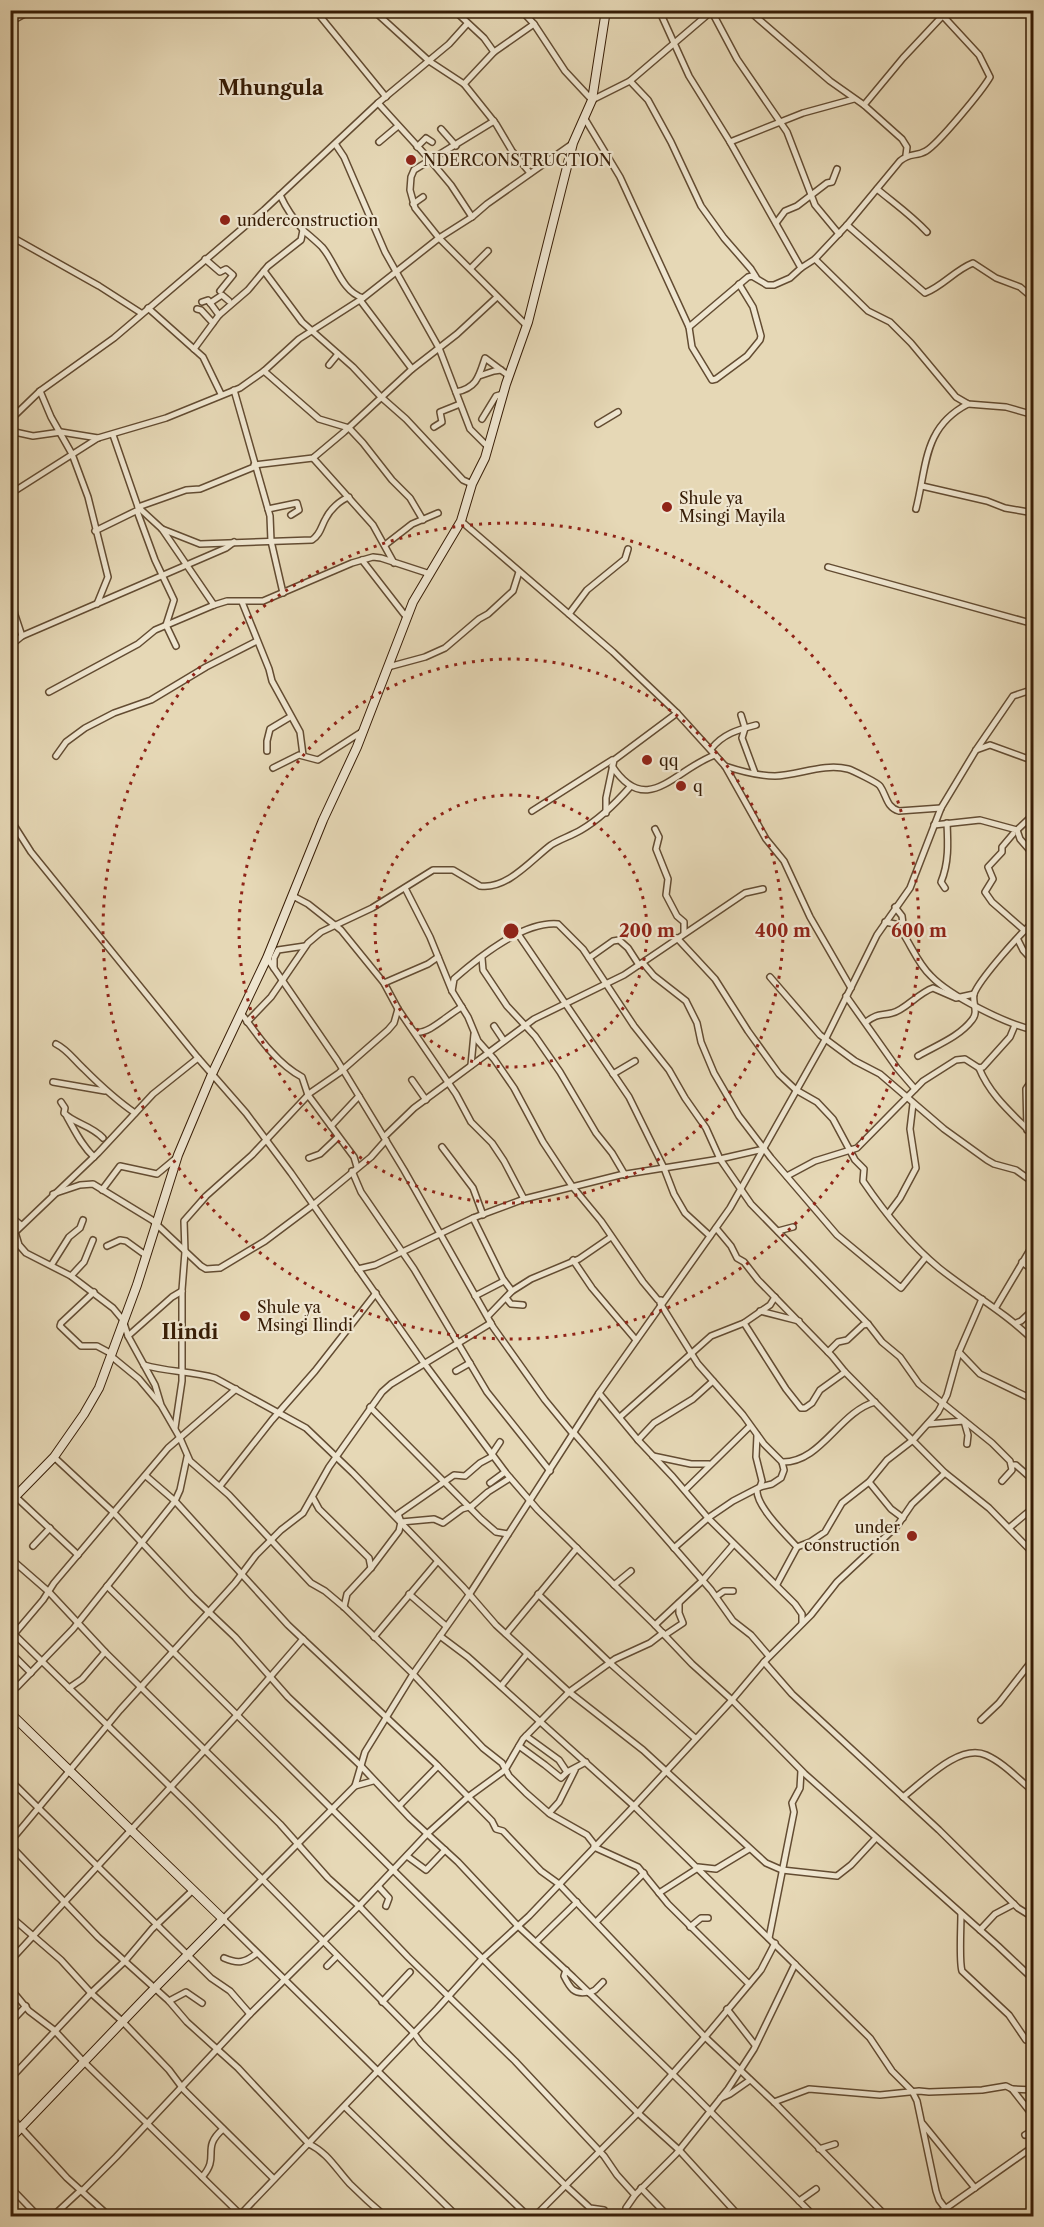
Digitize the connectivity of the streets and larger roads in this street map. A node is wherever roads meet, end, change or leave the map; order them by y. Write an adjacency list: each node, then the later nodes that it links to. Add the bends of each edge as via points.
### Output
1 (32, 10): 14 (street)
2 (315, 10): 22 (street)
3 (373, 10): 19 (street)
4 (454, 10): 15 (street)
5 (521, 10): 16 (street)
6 (606, 10): 24 (street)
7 (659, 10): 17 (street)
8 (748, 10): 13 (street)
9 (762, 10): 13 (street)
10 (948, 10): 12 (street)
11 (713, 11): 17 (street); 29 (street, via 737,59)
12 (943, 16): 26 (street); 39 (street, via 979,55 990,77 924,153)
13 (756, 17): 23 (street)
14 (10, 22)
15 (467, 24): 18 (street); 19 (street)
16 (534, 24): 18 (street); 24 (street, via 566,71)
17 (675, 43): 20 (street); 34 (street, via 689,76)
18 (494, 52): 21 (street)
19 (429, 61): 21 (street); 22 (street)
20 (630, 81): 24 (street); 63 (street, via 648,100 701,206)
21 (464, 84): 28 (street)
22 (386, 98): 25 (street)
23 (854, 99): 26 (street); 29 (street)
24 (592, 100): 27 (street)
25 (378, 104): 30 (street); 36 (street)
26 (864, 105): 39 (street, via 902,139)
27 (585, 119): 35 (street); 78 (street, via 620,177)
28 (494, 121): 37 (street); 42 (street)
29 (781, 122): 34 (street); 45 (street)
30 (398, 126): 32 (street); 38 (street)
31 (441, 129): 37 (street)
32 (379, 142)
33 (432, 142): 38 (street, via 426,138)
34 (729, 142): 49 (street)
35 (573, 143): 42 (street); 77 (street)
36 (336, 145): 44 (street); 62 (street)
37 (456, 146): 40 (street)
38 (417, 147): 40 (street)
39 (906, 155): 43 (street)
40 (430, 160): 47 (street, via 412,173); 48 (street)
41 (837, 168): 45 (street, via 832,182)
42 (530, 173): 48 (street)
43 (877, 189): 50 (street); 52 (street)
44 (280, 195): 51 (street); 57 (street)
45 (810, 196): 49 (street, via 786,211); 53 (street)
46 (423, 197): 47 (street)
47 (413, 204): 55 (street)
48 (471, 217): 55 (street)
49 (776, 223): 60 (street)
50 (847, 225): 53 (street); 68 (street, via 925,293 973,263 996,278 1020,286)
51 (303, 230): 61 (street, via 300,240); 67 (street, via 328,255 351,292)
52 (927, 232)
53 (838, 234): 58 (street)
54 (10, 236): 74 (street)
55 (439, 238): 59 (street); 62 (street)
56 (488, 250): 59 (street)
57 (206, 259): 65 (street, via 220,272 226,269 233,275); 72 (street)
58 (815, 259): 60 (street); 96 (street, via 868,311 894,326 956,397)
59 (471, 268): 66 (street)
60 (801, 268): 63 (street, via 774,285)
61 (264, 271): 75 (street); 79 (street)
62 (396, 272): 67 (street); 80 (street)
63 (756, 278): 64 (street, via 750,276)
64 (739, 284): 78 (street); 78 (street, via 753,306 761,336 742,361 710,380 692,347)
65 (220, 291)
66 (497, 297): 77 (street); 80 (street)
67 (362, 299): 79 (street); 84 (street)
68 (1034, 299)
69 (229, 301): 71 (street, via 222,295)
70 (202, 302): 71 (street)
71 (210, 303): 75 (street)
72 (148, 308): 74 (street); 81 (street)
73 (197, 309): 76 (street)
74 (141, 313): 90 (street, via 114,338)
75 (219, 315): 76 (street)
76 (213, 323): 81 (street)
77 (527, 326): 88 (street)
78 (689, 327)
79 (312, 331): 82 (street); 86 (street)
80 (439, 348): 84 (street); 91 (street)
81 (194, 349): 92 (street, via 207,363)
82 (338, 354): 83 (street); 94 (street)
83 (329, 365)
84 (412, 369): 94 (street)
85 (501, 370): 87 (street); 87 (street, via 485,358); 88 (street)
86 (264, 371): 89 (street); 103 (street, via 319,419)
87 (480, 376): 91 (street, via 467,390)
88 (509, 376): 93 (street)
89 (234, 390): 92 (street); 111 (street)
90 (40, 391): 100 (street); 105 (street)
91 (456, 392): 95 (street)
92 (221, 394): 106 (street, via 178,414)
93 (503, 394): 99 (street, via 496,396); 108 (street)
94 (381, 397): 103 (street); 112 (street, via 463,480)
95 (460, 404): 102 (street, via 440,412 442,422); 108 (street, via 472,433)
96 (968, 404): 98 (street, via 1006,407); 113 (street, via 948,417 933,436)
97 (618, 412): 101 (street)
98 (1034, 415)
99 (482, 419)
100 (10, 420)
101 (598, 424)
102 (434, 427)
103 (349, 428): 110 (street); 122 (street, via 410,498)
104 (10, 431): 105 (street, via 33,436)
105 (61, 432): 107 (street); 109 (street)
106 (113, 435): 107 (street); 116 (street)
107 (98, 438): 109 (street)
108 (487, 446): 112 (street)
109 (72, 454): 114 (street); 125 (street, via 88,497)
110 (313, 458): 111 (street); 115 (street)
111 (254, 466): 116 (street); 117 (street)
112 (472, 484): 123 (street)
113 (922, 486): 118 (street); 120 (street)
114 (10, 494)
115 (349, 497): 126 (street, via 325,518 314,539); 128 (street)
116 (138, 509): 124 (street); 125 (street); 136 (street)
117 (268, 509): 121 (street, via 297,503 299,510); 126 (street)
118 (916, 509)
119 (438, 513): 122 (street)
120 (1034, 513)
121 (291, 515)
122 (423, 520): 128 (street)
123 (462, 521): 134 (street); 135 (street)
124 (162, 529): 127 (street, via 200,544); 132 (street)
125 (95, 531): 140 (street, via 108,578)
126 (271, 541): 127 (street); 138 (street)
127 (234, 542): 132 (street)
128 (385, 545): 131 (street)
129 (628, 549): 142 (street, via 625,559 587,590)
130 (362, 560): 131 (street, via 376,557); 138 (street); 143 (street)
131 (394, 563): 135 (street)
132 (187, 564): 136 (street); 141 (street)
133 (828, 567): 144 (street)
134 (519, 572): 142 (street); 150 (street, via 513,591 445,648)
135 (430, 574): 143 (street)
136 (162, 576): 140 (street); 145 (street, via 174,604)
137 (10, 592): 146 (street)
138 (283, 593): 139 (street, via 263,601)
139 (242, 602): 141 (street); 147 (street)
140 (97, 604): 146 (street)
141 (214, 605): 145 (street)
142 (569, 614): 153 (street)
143 (408, 618): 150 (street)
144 (1034, 624)
145 (166, 625): 149 (street); 152 (street)
146 (22, 636): 148 (street)
147 (257, 641): 155 (street); 164 (street, via 151,700 85,728 66,742)
148 (10, 646)
149 (176, 646)
150 (387, 667): 158 (street)
151 (1034, 688): 160 (street, via 1013,696)
152 (49, 692)
153 (677, 712): 159 (street); 166 (street)
154 (741, 715): 157 (street)
155 (290, 717): 161 (street, via 270,729); 162 (street, via 300,732)
156 (756, 725): 157 (street)
157 (745, 728): 159 (street, via 720,738); 169 (street, via 742,738)
158 (363, 731): 162 (street, via 318,760); 184 (street)
159 (711, 749): 163 (street)
160 (976, 750): 165 (street, via 990,745); 171 (street)
161 (267, 752)
162 (303, 755): 168 (street, via 293,756)
163 (716, 755): 167 (street); 170 (street, via 654,789)
164 (56, 756)
165 (1034, 761)
166 (612, 762): 170 (street); 172 (street); 173 (street)
167 (725, 766): 169 (street); 207 (street, via 784,861 810,917)
168 (273, 768)
169 (755, 773): 171 (street, via 774,776 814,769 848,769 877,783 888,803 899,811)
170 (630, 787): 173 (street)
171 (941, 808): 177 (street)
172 (532, 811)
173 (606, 813): 181 (street, via 550,846 504,882 480,886 459,872 437,870)
174 (1034, 814): 179 (street)
175 (10, 819): 232 (street, via 31,852)
176 (947, 823): 177 (street); 179 (street, via 980,820); 182 (street, via 948,851 941,882)
177 (934, 825): 185 (street, via 910,888)
178 (655, 829): 190 (street, via 659,837 656,849 668,879 666,895 684,922)
179 (1015, 832): 180 (street); 189 (street, via 988,867 993,879 985,892)
180 (1034, 855)
181 (405, 888): 188 (street); 197 (street)
182 (945, 888)
183 (763, 889): 190 (street, via 745,893)
184 (293, 896): 188 (street); 196 (street)
185 (895, 908): 186 (street); 192 (street, via 903,918)
186 (885, 922): 192 (street, via 895,924); 207 (street)
187 (1034, 922): 189 (street)
188 (336, 926): 195 (street); 205 (street)
189 (1024, 930): 194 (street)
190 (684, 933): 193 (street)
191 (518, 934): 198 (street, via 497,944); 199 (street, via 548,923 558,924); 213 (street)
192 (904, 934): 211 (street, via 930,976)
193 (677, 938): 201 (street); 244 (street, via 715,979 765,1056)
194 (1018, 940): 200 (street); 209 (street)
195 (306, 945): 202 (street, via 278,950); 204 (street)
196 (267, 957): 202 (street); 216 (street)
197 (438, 957): 205 (street); 208 (street)
198 (482, 958): 208 (street, via 454,979); 223 (street, via 483,970)
199 (589, 958): 201 (street, via 619,940); 206 (street)
200 (1034, 962)
201 (641, 964): 206 (street); 262 (street, via 686,1001 714,1073)
202 (274, 970): 204 (street)
203 (770, 976): 227 (street, via 806,1021)
204 (282, 981): 217 (street); 236 (street)
205 (384, 983): 215 (street)
206 (605, 984): 213 (street); 267 (street, via 669,1070 706,1128)
207 (851, 988): 210 (street)
208 (452, 991): 214 (street)
209 (974, 994): 211 (street); 212 (street)
210 (846, 996): 218 (street); 227 (street)
211 (961, 997): 212 (street); 218 (street, via 933,988 894,1013 879,1014)
212 (974, 1004): 221 (street); 231 (street, via 976,1014 961,1033)
213 (566, 1005): 223 (street); 238 (street)
214 (462, 1007): 225 (street, via 423,1033); 226 (street)
215 (398, 1009): 219 (street); 220 (street)
216 (241, 1013): 217 (street); 237 (street)
217 (247, 1022): 246 (street, via 287,1069 302,1077)
218 (866, 1022): 243 (street)
219 (394, 1023): 220 (street); 236 (street)
220 (409, 1025): 225 (street)
221 (1015, 1025): 224 (street); 235 (street, via 1011,1037)
222 (494, 1026): 228 (street)
223 (525, 1026): 228 (street); 270 (street, via 560,1071)
224 (1034, 1030)
225 (414, 1032): 242 (street)
226 (474, 1033): 230 (street); 234 (street)
227 (826, 1038): 244 (street); 248 (street, via 844,1054 880,1074)
228 (504, 1041): 230 (street)
229 (56, 1044): 245 (street, via 66,1049)
230 (488, 1052): 234 (street); 273 (street)
231 (918, 1056)
232 (198, 1058): 237 (street); 252 (street)
233 (635, 1061): 238 (street)
234 (471, 1065): 242 (street)
235 (979, 1068): 243 (street, via 961,1058 930,1075); 255 (street, via 987,1086)
236 (343, 1070): 246 (street); 247 (street)
237 (212, 1074): 260 (street); 265 (street)
238 (613, 1074): 268 (street, via 629,1097)
239 (1034, 1077): 255 (street, via 1026,1089)
240 (411, 1080): 249 (street)
241 (53, 1082): 245 (street)
242 (447, 1083): 249 (street); 277 (street, via 471,1122 495,1147)
243 (915, 1089): 248 (street)
244 (796, 1090): 262 (street); 263 (street, via 826,1111)
245 (106, 1091): 252 (street)
246 (308, 1095): 254 (street); 260 (street)
247 (359, 1096): 254 (street); 259 (street)
248 (906, 1098): 251 (street); 263 (street, via 862,1144)
249 (426, 1100): 259 (street)
250 (61, 1102): 253 (street)
251 (913, 1104): 272 (street, via 993,1164 1016,1170); 279 (street, via 910,1129 916,1168)
252 (135, 1113): 264 (street)
253 (67, 1117): 258 (street, via 84,1123); 264 (street)
254 (331, 1126): 257 (street)
255 (1027, 1130): 256 (street)
256 (1034, 1136)
257 (338, 1137): 266 (street, via 320,1154); 269 (street, via 354,1157)
258 (103, 1138)
259 (385, 1139): 269 (street); 289 (street)
260 (267, 1141): 278 (street); 296 (street, via 185,1219)
261 (442, 1147): 280 (street, via 473,1188)
262 (764, 1149): 267 (street); 271 (street); 274 (street)
263 (850, 1150): 271 (street, via 815,1161); 279 (street, via 864,1169 863,1181)
264 (94, 1157): 276 (street)
265 (177, 1158): 275 (street, via 157,1174 120,1166); 284 (street)
266 (309, 1158)
267 (720, 1159): 268 (street); 274 (street)
268 (664, 1168): 270 (street); 291 (street, via 685,1213)
269 (355, 1169): 278 (street); 297 (street, via 361,1192)
270 (625, 1175): 273 (street)
271 (787, 1176): 299 (street, via 835,1232 896,1286 904,1286)
272 (1034, 1183)
273 (572, 1186): 277 (street); 292 (street)
274 (741, 1188): 287 (street); 288 (street)
275 (102, 1190): 276 (street, via 88,1183); 284 (street)
276 (54, 1194): 285 (street)
277 (524, 1199): 280 (street)
278 (313, 1205): 296 (street, via 220,1268 204,1268); 303 (street)
279 (888, 1214): 299 (street)
280 (483, 1215): 282 (street)
281 (10, 1216): 285 (street)
282 (473, 1218): 289 (street); 306 (street)
283 (83, 1220): 302 (street)
284 (156, 1224): 296 (street); 298 (street)
285 (21, 1225): 290 (street)
286 (793, 1227): 288 (street)
287 (716, 1228): 291 (street); 312 (street, via 737,1258)
288 (778, 1231): 325 (street)
289 (441, 1233): 297 (street); 311 (street)
290 (13, 1234): 302 (street, via 23,1250)
291 (710, 1236): 316 (street)
292 (611, 1237): 300 (street); 316 (street)
293 (93, 1240): 305 (street, via 84,1262)
294 (1034, 1243): 301 (street)
295 (107, 1246): 298 (street, via 126,1241)
296 (185, 1252): 307 (street)
297 (401, 1252): 303 (street); 329 (street)
298 (146, 1254): 321 (street)
299 (926, 1257): 314 (street)
300 (573, 1260): 308 (street); 327 (street)
301 (1022, 1262): 304 (street); 317 (street)
302 (52, 1264): 305 (street)
303 (358, 1269): 310 (street)
304 (1034, 1271)
305 (71, 1276): 309 (street)
306 (504, 1281): 308 (street); 311 (street)
307 (182, 1291): 326 (street); 337 (street)
308 (512, 1291): 313 (street)
309 (94, 1292): 321 (street); 333 (street, via 60,1326 81,1346 97,1346)
310 (376, 1293): 334 (street); 348 (street)
311 (476, 1296): 320 (street)
312 (775, 1297): 319 (street, via 772,1304); 322 (street)
313 (506, 1298): 315 (street, via 511,1304); 320 (street)
314 (982, 1299): 317 (street); 331 (street)
315 (523, 1305)
316 (662, 1305): 327 (street); 332 (street)
317 (996, 1307): 324 (street)
318 (1034, 1309): 324 (street)
319 (760, 1311): 322 (street); 323 (street)
320 (489, 1319): 329 (street); 354 (street, via 544,1400)
321 (123, 1320): 326 (street); 333 (street)
322 (798, 1321): 330 (street)
323 (744, 1323): 332 (street, via 715,1334); 339 (street, via 801,1408 810,1405 820,1390)
324 (1016, 1323): 328 (street)
325 (868, 1324): 330 (street); 345 (street, via 915,1379)
326 (128, 1336): 336 (street)
327 (636, 1341): 342 (street)
328 (1034, 1341)
329 (459, 1342): 334 (street); 335 (street)
330 (828, 1352): 339 (street)
331 (958, 1352): 343 (street, via 980,1374); 345 (street)
332 (692, 1354): 340 (street); 349 (street)
333 (112, 1355): 346 (street); 362 (street, via 93,1401)
334 (424, 1363): 347 (street, via 386,1388); 361 (street)
335 (470, 1363): 338 (street); 369 (street, via 497,1406)
336 (144, 1365): 337 (street); 346 (street)
337 (182, 1371): 341 (street, via 214,1378); 353 (street)
338 (456, 1371)
339 (845, 1372): 344 (street)
340 (713, 1381): 352 (street); 357 (street, via 693,1399 654,1423)
341 (236, 1389): 348 (street); 356 (street)
342 (599, 1393): 349 (street); 354 (street)
343 (1034, 1400)
344 (875, 1402): 358 (street); 366 (street, via 840,1424 808,1455)
345 (943, 1404): 350 (street); 351 (street)
346 (161, 1405): 353 (street)
347 (370, 1407): 365 (street); 377 (street)
348 (279, 1413): 365 (street, via 303,1426); 379 (street)
349 (620, 1417): 357 (street)
350 (964, 1421): 351 (street); 360 (street, via 969,1435); 368 (street)
351 (928, 1424): 358 (street)
352 (750, 1426): 355 (street); 367 (street)
353 (175, 1430): 356 (street)
354 (573, 1433): 369 (street); 401 (street)
355 (757, 1435): 366 (street); 380 (street, via 756,1456 762,1481)
356 (180, 1438): 363 (street); 372 (street)
357 (638, 1440): 364 (street)
358 (913, 1440): 371 (street); 376 (street, via 887,1460)
359 (500, 1442): 361 (street)
360 (967, 1444)
361 (492, 1455): 370 (street); 377 (street, via 465,1476 454,1474)
362 (54, 1456): 383 (street); 388 (street)
363 (187, 1456): 379 (street); 384 (street)
364 (652, 1456): 367 (street); 381 (street)
365 (336, 1457): 382 (street); 391 (street)
366 (782, 1462): 380 (street, via 781,1478)
367 (710, 1464): 381 (street)
368 (1012, 1465): 374 (street); 375 (street)
369 (550, 1471): 385 (street)
370 (505, 1472): 373 (street); 378 (street)
371 (945, 1473): 390 (street); 393 (street)
372 (146, 1476): 384 (street); 388 (street)
373 (510, 1478): 385 (street); 386 (street)
374 (1002, 1481)
375 (1034, 1481)
376 (869, 1482): 390 (street); 399 (street, via 842,1503 825,1532)
377 (444, 1483): 386 (street); 391 (street, via 398,1514)
378 (490, 1483)
379 (220, 1486): 395 (street)
380 (758, 1489): 389 (street); 399 (street, via 761,1505)
381 (685, 1490): 389 (street)
382 (313, 1498): 395 (street, via 300,1516); 406 (street, via 319,1509 369,1558)
383 (13, 1499): 392 (street)
384 (175, 1501): 396 (street); 408 (street)
385 (530, 1501): 394 (street); 400 (street)
386 (468, 1507): 391 (street, via 443,1523 434,1519); 394 (street, via 496,1532)
387 (1034, 1507): 393 (street)
388 (113, 1512): 396 (street); 403 (street)
389 (708, 1518): 397 (street); 401 (street)
390 (903, 1518): 423 (street, via 837,1582 812,1616)
391 (401, 1522): 405 (street); 406 (street, via 399,1531)
392 (50, 1528): 398 (street); 403 (street)
393 (1009, 1528): 402 (street)
394 (508, 1534): 417 (street)
395 (272, 1539): 408 (street); 420 (street, via 311,1583)
396 (142, 1544): 412 (street); 421 (street)
397 (733, 1545): 409 (street); 410 (street)
398 (33, 1546)
399 (797, 1547): 410 (street)
400 (577, 1548): 411 (street); 416 (street)
401 (674, 1548): 409 (street)
402 (1034, 1554)
403 (78, 1555): 414 (street)
404 (10, 1558): 414 (street)
405 (437, 1562): 415 (street); 417 (street)
406 (370, 1568): 420 (street, via 346,1594)
407 (631, 1571): 411 (street)
408 (241, 1573): 421 (street); 431 (street)
409 (702, 1581): 418 (street); 419 (street)
410 (777, 1584): 423 (street, via 802,1614)
411 (614, 1585): 424 (street)
412 (107, 1586): 422 (street); 432 (street)
413 (733, 1591): 418 (street, via 726,1590)
414 (49, 1592): 422 (street); 429 (street)
415 (409, 1594): 425 (street); 430 (street)
416 (538, 1594): 426 (street); 440 (street)
417 (468, 1595): 425 (street); 426 (street)
418 (717, 1596): 436 (street, via 733,1621)
419 (679, 1603): 424 (street); 427 (street, via 683,1623)
420 (344, 1607): 430 (street)
421 (208, 1612): 432 (street); 443 (street)
422 (78, 1623): 434 (street); 438 (street)
423 (802, 1623): 436 (street)
424 (655, 1625): 427 (street)
425 (446, 1626): 428 (street)
426 (506, 1634): 435 (street)
427 (664, 1634): 440 (street); 449 (street)
428 (440, 1636): 442 (street); 446 (street)
429 (13, 1637): 438 (street)
430 (374, 1637): 442 (street)
431 (303, 1639): 443 (street); 452 (street)
432 (174, 1651): 445 (street); 451 (street)
433 (10, 1652): 441 (street)
434 (105, 1652): 445 (street); 447 (street, via 82,1680)
435 (527, 1654): 446 (street); 448 (street)
436 (769, 1656): 439 (street)
437 (1034, 1658): 454 (street)
438 (43, 1662): 441 (street); 447 (street)
439 (764, 1662): 449 (street); 475 (street, via 792,1694)
440 (611, 1664): 448 (street); 457 (street)
441 (31, 1673): 444 (street, via 17,1687)
442 (414, 1674): 452 (street); 464 (street)
443 (272, 1677): 451 (street); 461 (street)
444 (10, 1685)
445 (142, 1686): 455 (street); 459 (street)
446 (501, 1686): 453 (street)
447 (69, 1688): 455 (street)
448 (568, 1692): 453 (street); 468 (street, via 628,1737)
449 (732, 1700): 457 (street); 463 (street)
450 (10, 1713): 466 (street)
451 (238, 1714): 459 (street); 479 (street)
452 (387, 1717): 461 (street); 462 (street)
453 (539, 1720): 456 (street); 460 (street)
454 (981, 1720)
455 (107, 1726): 466 (street); 472 (street)
456 (526, 1736): 458 (street); 467 (street, via 559,1760)
457 (695, 1738): 468 (street)
458 (519, 1746): 464 (street); 467 (street, via 561,1778)
459 (205, 1749): 472 (street); 485 (street)
460 (586, 1762): 465 (street); 477 (street)
461 (360, 1765): 470 (street); 471 (street)
462 (438, 1766): 474 (street); 476 (street)
463 (800, 1769): 483 (street); 493 (street, via 801,1784 792,1802 794,1812)
464 (505, 1770): 474 (street); 480 (street)
465 (574, 1770): 467 (street); 480 (street, via 559,1802)
466 (71, 1771): 478 (street); 481 (street)
467 (567, 1772)
468 (666, 1772): 477 (street); 487 (street)
469 (10, 1780): 478 (street)
470 (374, 1781): 471 (street); 476 (street)
471 (355, 1786): 479 (street)
472 (171, 1788): 481 (street); 495 (street)
473 (1034, 1792): 475 (street, via 999,1762 974,1752 953,1758)
474 (468, 1797): 482 (street); 496 (street, via 496,1829 503,1831)
475 (903, 1797): 502 (street)
476 (399, 1806): 482 (street)
477 (634, 1806): 486 (street); 491 (street)
478 (38, 1808): 484 (street); 490 (street)
479 (332, 1810): 485 (street); 492 (street)
480 (549, 1813): 486 (street, via 587,1835)
481 (132, 1829): 490 (street); 498 (street)
482 (427, 1834): 488 (street); 489 (street)
483 (876, 1838): 493 (street, via 837,1876); 505 (street)
484 (10, 1844): 500 (street)
485 (299, 1844): 495 (street); 503 (street)
486 (594, 1847): 494 (street, via 635,1864); 496 (street)
487 (749, 1849): 491 (street, via 716,1869); 493 (street)
488 (445, 1850): 489 (street, via 426,1870); 512 (street)
489 (407, 1856): 492 (street)
490 (98, 1865): 500 (street); 511 (street)
491 (697, 1867): 499 (street); 516 (street)
492 (394, 1869): 497 (street); 524 (street)
493 (782, 1870): 516 (street)
494 (644, 1873): 499 (street); 510 (street)
495 (262, 1880): 509 (street); 517 (street)
496 (560, 1884): 501 (street); 512 (street)
497 (378, 1887): 503 (street); 504 (street, via 389,1898)
498 (193, 1890): 509 (street); 511 (street)
499 (659, 1893): 513 (street)
500 (65, 1902): 515 (street); 526 (street)
501 (577, 1902): 510 (street); 518 (street)
502 (1014, 1904): 507 (street); 514 (street, via 995,1914)
503 (359, 1906): 517 (street); 539 (street)
504 (386, 1906)
505 (961, 1914): 514 (street); 551 (street, via 962,1971 1009,2015 1026,2040)
506 (10, 1917): 515 (street)
507 (1034, 1917)
508 (708, 1918): 513 (street, via 700,1918)
509 (223, 1919): 520 (street); 521 (street)
510 (596, 1922): 550 (street)
511 (156, 1925): 521 (street); 526 (street)
512 (518, 1926): 518 (street); 524 (street)
513 (690, 1927): 534 (street)
514 (980, 1930): 532 (street)
515 (33, 1936): 525 (street); 538 (street)
516 (769, 1938): 519 (street)
517 (323, 1941): 522 (street); 531 (street)
518 (536, 1942): 529 (street)
519 (775, 1943): 527 (street); 534 (street)
520 (257, 1953): 523 (street, via 243,1963); 531 (street)
521 (188, 1954): 536 (street); 545 (street)
522 (337, 1956): 528 (street); 541 (street)
523 (224, 1958)
524 (482, 1959): 539 (street); 568 (street)
525 (10, 1961)
526 (125, 1961): 536 (street); 538 (street)
527 (795, 1964): 552 (street); 563 (street, via 870,2037 892,2071)
528 (327, 1966)
529 (566, 1970): 537 (street); 537 (street, via 564,1976 575,1992)
530 (410, 1972): 541 (street)
531 (284, 1980): 545 (street); 555 (street)
532 (1034, 1980)
533 (603, 1982): 537 (street)
534 (749, 1984): 544 (street)
535 (10, 1988): 543 (street)
536 (155, 1988): 540 (street); 546 (street)
537 (588, 1992): 557 (street)
538 (91, 1993): 546 (street); 548 (street)
539 (449, 1996): 549 (street); 583 (street)
540 (169, 2001): 542 (street, via 186,1992); 553 (street)
541 (382, 2002): 549 (street)
542 (202, 2003)
543 (26, 2006): 547 (street); 548 (street)
544 (728, 2008): 550 (street); 552 (street)
545 (250, 2014): 553 (street)
546 (122, 2021): 554 (street); 560 (street)
547 (10, 2023)
548 (54, 2030): 554 (street); 558 (street)
549 (413, 2032): 555 (street); 586 (street)
550 (705, 2037): 556 (street); 557 (street)
551 (1034, 2041)
552 (755, 2045): 556 (street)
553 (217, 2049): 560 (street); 578 (street)
554 (84, 2061): 571 (street); 573 (street)
555 (377, 2070): 566 (street); 602 (street)
556 (740, 2070): 559 (street); 564 (street)
557 (672, 2074): 567 (street); 568 (street)
558 (10, 2079)
559 (750, 2080): 564 (street); 565 (street)
560 (181, 2087): 571 (street); 574 (street)
561 (1011, 2089): 562 (street); 563 (street, via 1006,2086); 570 (street)
562 (1034, 2090)
563 (912, 2091): 565 (street, via 880,2095 809,2089); 572 (street)
564 (719, 2099): 567 (street)
565 (774, 2102): 581 (street)
566 (345, 2107): 578 (street); 601 (street)
567 (710, 2110): 582 (street); 593 (street)
568 (638, 2113): 582 (street); 583 (street)
569 (10, 2116): 573 (street)
570 (1034, 2117)
571 (147, 2122): 584 (street); 591 (street)
572 (922, 2123): 589 (street); 594 (street, via 934,2184)
573 (22, 2127): 577 (street); 591 (street)
574 (223, 2129): 584 (street, via 211,2143 212,2162); 585 (street)
575 (1034, 2130): 576 (street)
576 (1025, 2135)
577 (10, 2139)
578 (309, 2144): 585 (street); 600 (street, via 333,2162)
579 (835, 2144): 581 (street)
580 (1034, 2146): 589 (street)
581 (819, 2149): 608 (street)
582 (679, 2150): 588 (street); 606 (street)
583 (599, 2151): 586 (street); 592 (street)
584 (202, 2177): 596 (street)
585 (274, 2179): 596 (street)
586 (565, 2185): 595 (street, via 590,2208); 603 (street)
587 (10, 2187): 597 (street)
588 (641, 2188): 592 (street); 605 (street)
589 (975, 2188): 594 (street)
590 (816, 2189): 593 (street)
591 (81, 2190): 598 (street); 599 (street)
592 (635, 2195): 604 (street)
593 (799, 2201): 607 (street)
594 (945, 2209): 609 (street); 610 (street)
595 (604, 2210)
596 (241, 2216)
597 (38, 2217)
598 (53, 2217)
599 (109, 2217)
600 (385, 2217)
601 (457, 2217)
602 (528, 2217)
603 (535, 2217)
604 (625, 2217)
605 (668, 2217)
606 (740, 2217)
607 (814, 2217)
608 (886, 2217)
609 (934, 2217)
610 (951, 2217)

